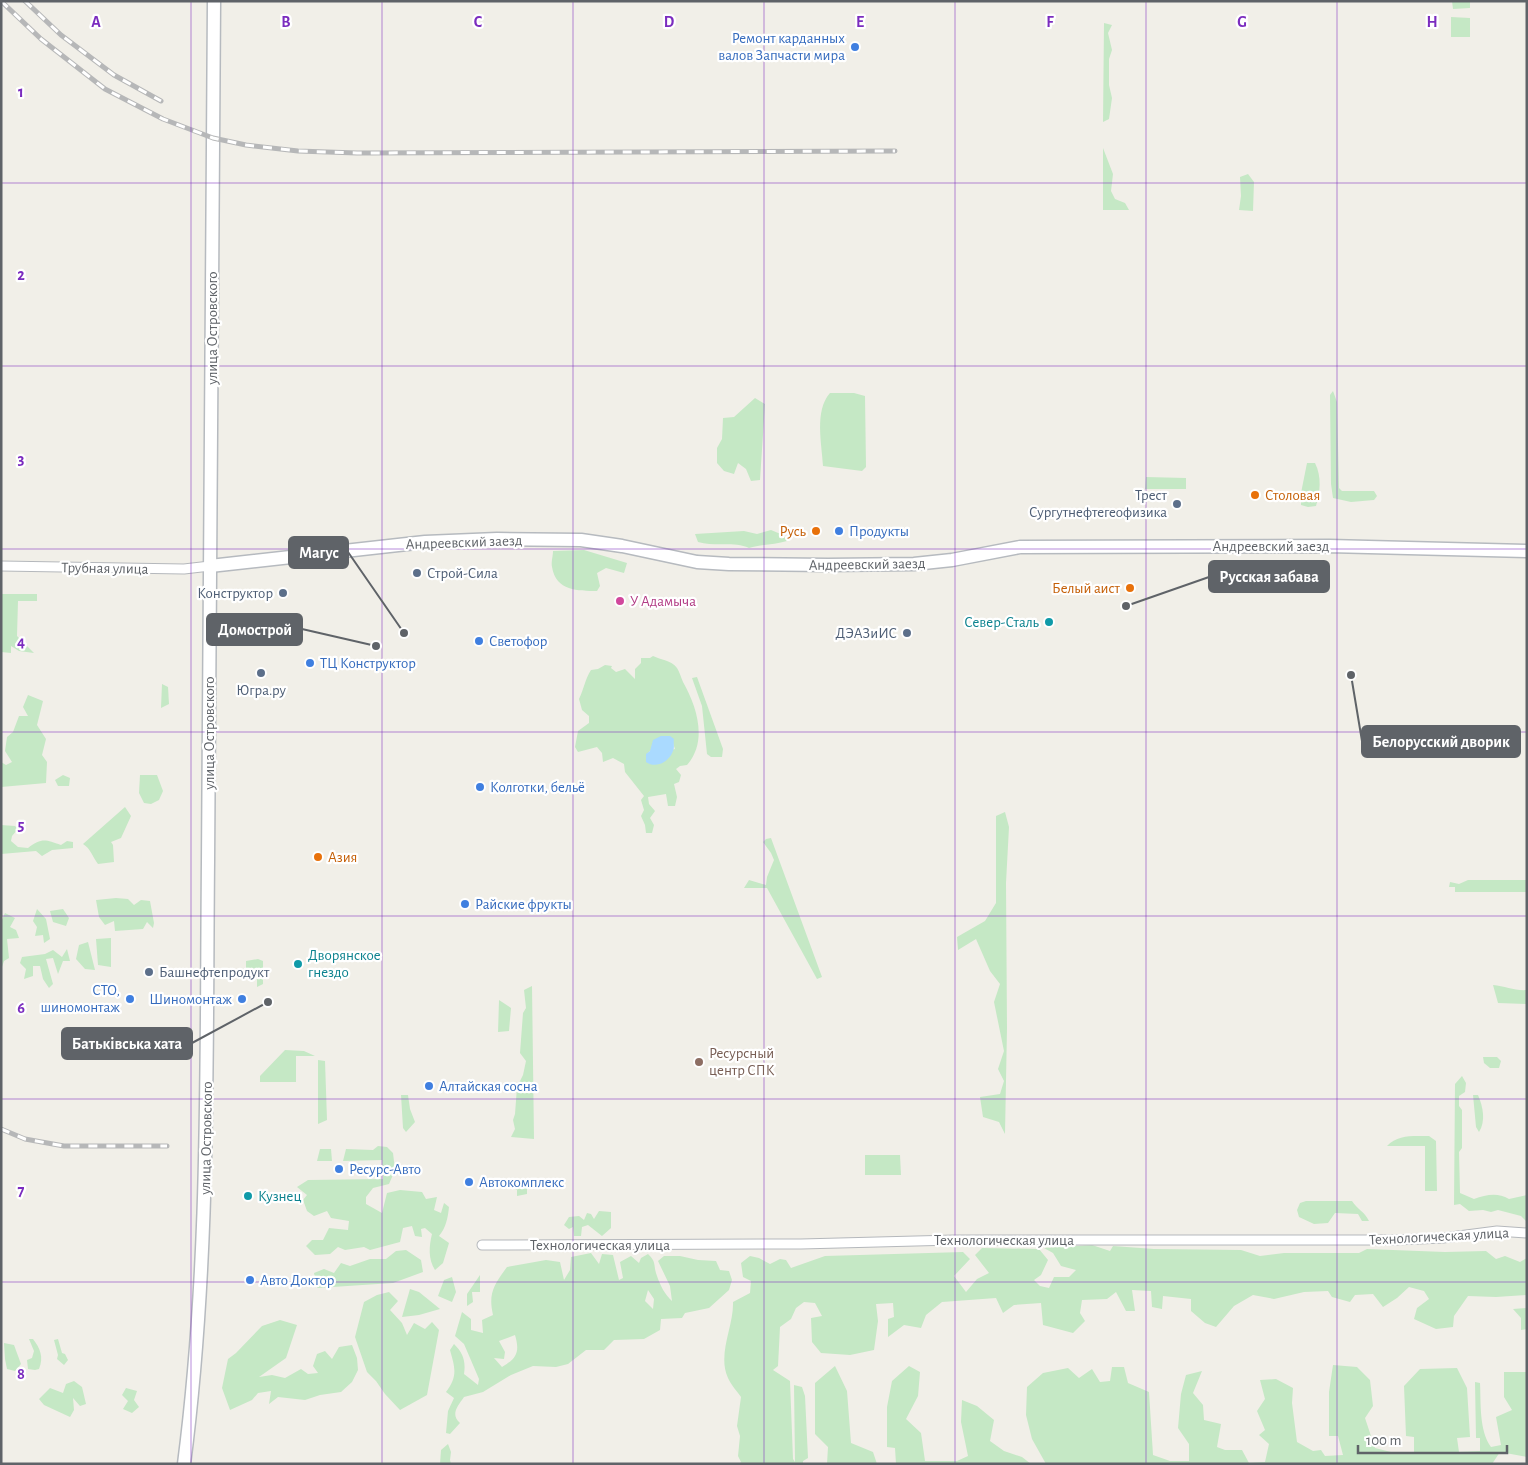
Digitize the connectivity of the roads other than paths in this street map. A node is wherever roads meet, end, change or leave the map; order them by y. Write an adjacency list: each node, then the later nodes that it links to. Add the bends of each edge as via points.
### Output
1 (214, 1): 4 (main road, улица Островского)
2 (1527, 551): 4 (main road, Андреевский заезд, via 1324,546 1020,547 914,564 828,566 697,562 581,540 497,539 419,543)
3 (1, 566): 4 (street, Трубная улица, via 184,569)
4 (210, 566): 7 (main road, улица Островского, via 205,1199 199,1316)
5 (1527, 1233): 6 (street, Технологическая улица, via 1497,1231 1395,1240)
6 (482, 1245)
7 (184, 1464)

